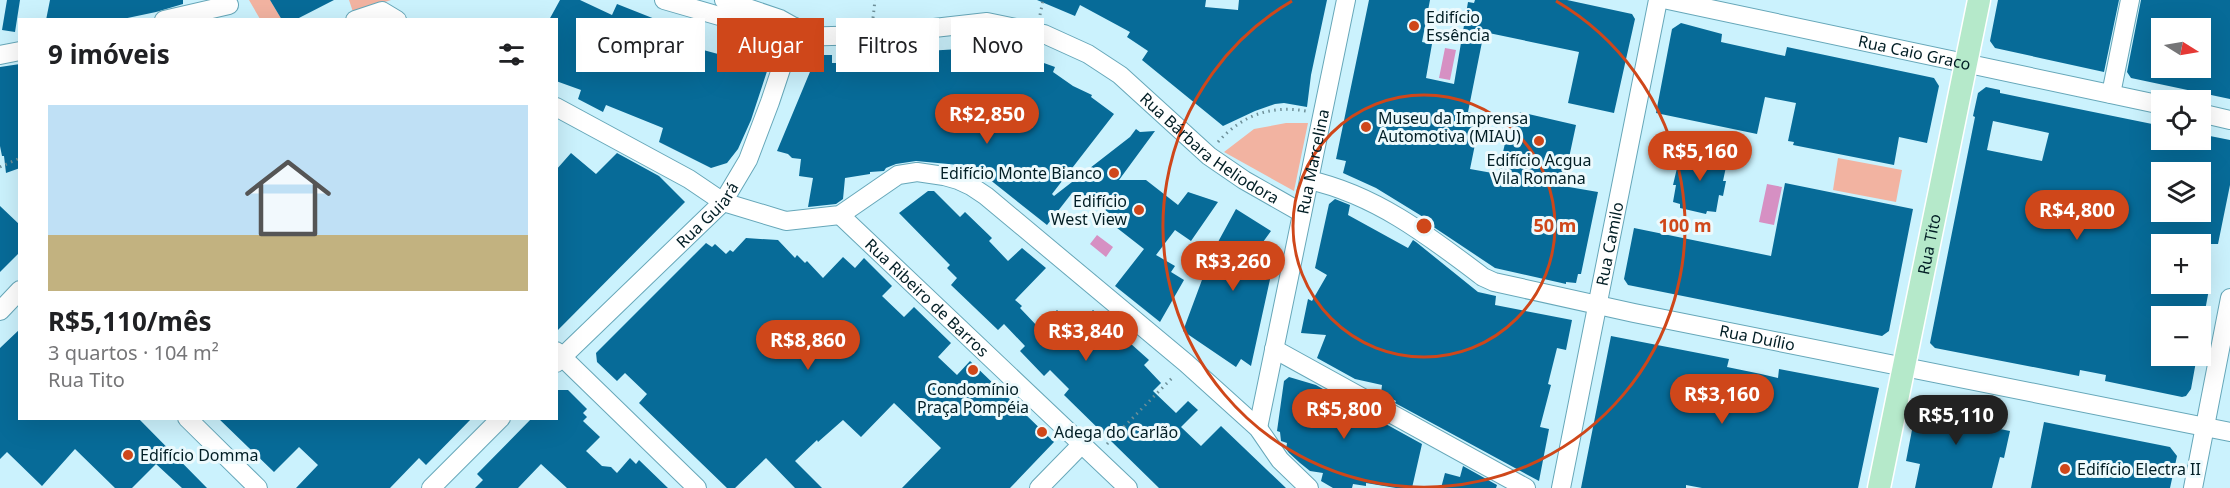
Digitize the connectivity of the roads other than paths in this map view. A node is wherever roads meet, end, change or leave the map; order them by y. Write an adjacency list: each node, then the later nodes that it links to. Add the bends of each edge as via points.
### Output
1 (664, 0): 12 (street, Rua Bárbara Heliodora)
2 (724, 0): 13 (street, Rua Bárbara Heliodora)
3 (1346, 0): 24 (street, Rua Marcelina)
4 (1658, 0): 30 (street, Rua Camilo)
5 (1668, 0): 17 (street, Rua Caio Graco)
6 (1979, 0): 17 (main road, Rua Tito)
7 (2130, 0): 19 (street)
8 (230, 8): 10 (street)
9 (382, 10): 11 (street)
10 (175, 18)
11 (360, 18)
12 (739, 18)
13 (780, 18)
14 (824, 33): 26 (street, Rua Bárbara Heliodora, via 872,35 987,22 1044,34 1088,54 1120,75 1209,156)
15 (18, 51): 16 (street)
16 (0, 55)
17 (1967, 64): 19 (street, Rua Caio Graco); 34 (main road, Rua Tito)
18 (782, 72): 25 (street, Rua Guiará, via 748,160)
19 (2111, 94): 20 (street, Rua Caio Graco)
20 (2151, 103)
21 (558, 108): 25 (street, via 689,179)
22 (2211, 116): 23 (street)
23 (2230, 120)
24 (1309, 180): 26 (street, Rua Marcelina); 30 (street, Rua Duílio, via 1340,188 1390,212 1494,282)
25 (723, 202): 27 (street, via 786,221); 33 (street, Rua Guiará)
26 (1302, 213): 32 (street, Rua Marcelina)
27 (840, 215): 38 (street, via 898,175 929,173 971,186 1186,363); 40 (street, Rua Ribeiro de Barros)
28 (18, 292): 31 (street)
29 (2230, 298): 37 (street)
30 (1596, 305): 34 (street, Rua Duílio); 48 (street, Rua Camilo)
31 (0, 311)
32 (1274, 349): 38 (street, Rua Marcelina); 47 (street)
33 (558, 357): 43 (street)
34 (1903, 367): 37 (street, Rua Duílio); 49 (main road, Rua Tito)
35 (189, 420): 41 (street)
36 (499, 420): 42 (street)
37 (2205, 428): 39 (street, Rua Duílio); 50 (street)
38 (1258, 429): 46 (street, via 1280,460)
39 (2230, 432)
40 (1089, 450): 44 (street); 45 (street, Rua Ribeiro de Barros)
41 (258, 488)
42 (431, 488)
43 (697, 488)
44 (1039, 488)
45 (1128, 488)
46 (1309, 488)
47 (1526, 488)
48 (1561, 488)
49 (1879, 488)
50 (2193, 488)

